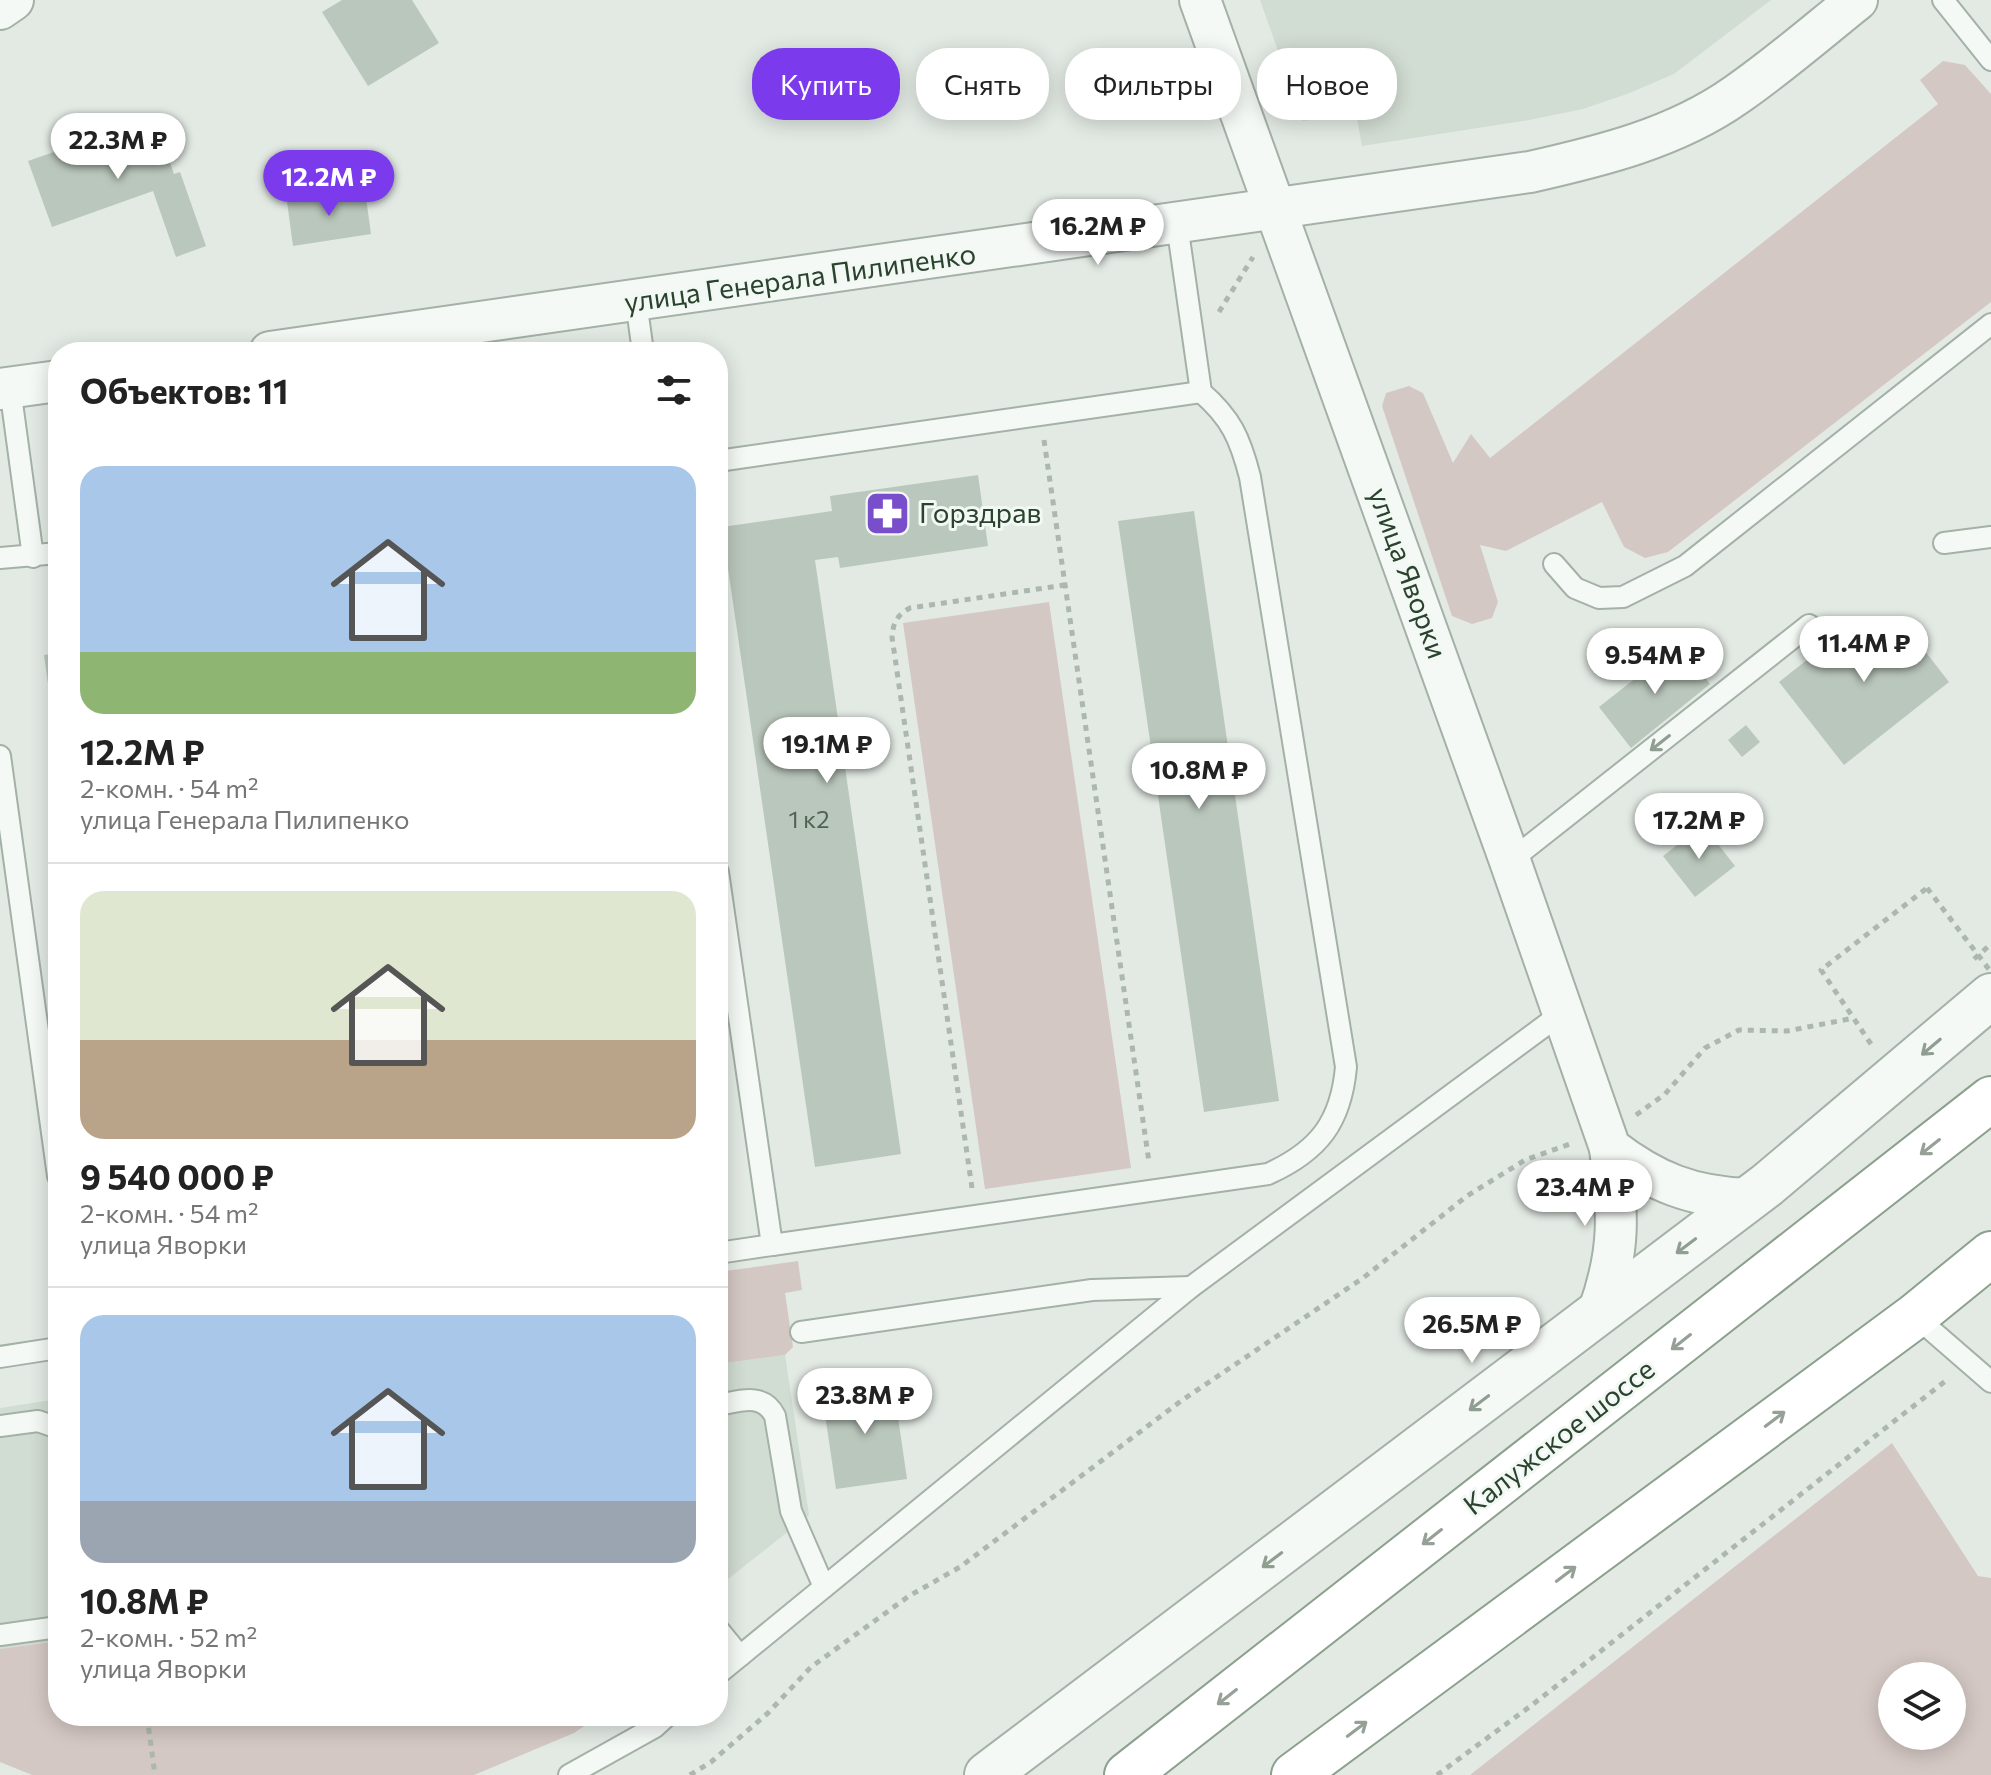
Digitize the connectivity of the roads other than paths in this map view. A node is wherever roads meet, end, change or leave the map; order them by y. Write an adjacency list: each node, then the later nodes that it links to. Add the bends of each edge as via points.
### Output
1 (13, 0): 5 (street)
2 (1200, 0): 7 (street, улица Яворки)
3 (1857, 0): 7 (street, улица Генерала Пилипенко, via 1735,96 1646,141 1530,172)
4 (1943, 0): 6 (lane)
5 (0, 9)
6 (1991, 60)
7 (1276, 209): 8 (street, улица Генерала Пилипенко); 25 (street, улица Яворки)
8 (1177, 224): 9 (street, улица Генерала Пилипенко); 15 (lane)
9 (636, 301): 11 (street, улица Генерала Пилипенко); 12 (lane)
10 (1991, 324): 22 (lane, via 1685,566 1623,597 1599,598 1575,588)
11 (342, 342)
12 (642, 342)
13 (48, 382): 14 (street)
14 (5, 388): 20 (lane)
15 (1201, 392): 16 (lane); 33 (lane, via 1232,425 1250,477 1346,1067 1340,1100 1326,1131 1293,1163 1268,1174)
16 (728, 460)
17 (1991, 537): 18 (lane)
18 (1944, 543)
19 (48, 555): 20 (lane)
20 (33, 557): 21 (lane)
21 (0, 558)
22 (1554, 564)
23 (1809, 625): 25 (lane, one-way to 25)
24 (0, 756): 30 (lane)
25 (1510, 861): 28 (street, улица Яворки)
26 (728, 941): 33 (lane)
27 (1979, 980): 32 (street, one-way to 32)
28 (1562, 1013): 31 (street, улица Яворки); 36 (lane)
29 (1991, 1099): 55 (highway, Калужское шоссе, one-way to 55)
30 (48, 1104)
31 (1607, 1140): 32 (street, via 1648,1175 1666,1183 1717,1198); 37 (street, улица Яворки, via 1617,1243)
32 (1748, 1199): 37 (street, one-way to 37)
33 (772, 1245): 34 (lane)
34 (728, 1252)
35 (1991, 1254): 38 (highway)
36 (1191, 1287): 39 (lane, via 1092,1290); 46 (lane)
37 (1598, 1313): 54 (street, one-way to 54)
38 (1915, 1316): 42 (lane); 56 (highway, one-way to 38)
39 (801, 1332)
40 (48, 1350): 41 (lane)
41 (0, 1357)
42 (1991, 1382)
43 (728, 1403): 46 (lane, via 754,1399 770,1406 791,1511)
44 (48, 1424): 45 (lane)
45 (0, 1426)
46 (824, 1587): 50 (lane)
47 (48, 1628): 48 (lane)
48 (0, 1635)
49 (728, 1641): 50 (lane)
50 (740, 1656): 51 (lane)
51 (728, 1666)
52 (653, 1726): 53 (lane)
53 (569, 1775)
54 (987, 1775)
55 (1127, 1775)
56 (1294, 1775)

